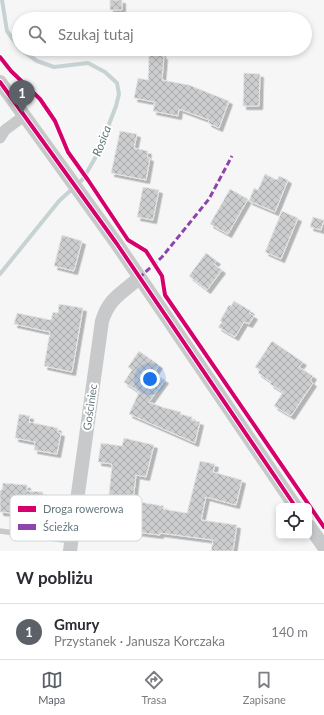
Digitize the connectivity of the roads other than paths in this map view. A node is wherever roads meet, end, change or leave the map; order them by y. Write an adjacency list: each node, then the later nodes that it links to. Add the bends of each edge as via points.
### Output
1 (0, 82): 2 (street)
2 (24, 116): 3 (street, via 5,130); 4 (street)
3 (0, 138)
4 (139, 278): 5 (street, Gościniec, via 112,300 102,321); 6 (street)
5 (77, 495)
6 (293, 503)
7 (312, 530): 12 (street)
8 (0, 531): 9 (lane)
9 (10, 533)
10 (47, 541): 11 (lane)
11 (70, 546)
12 (324, 547)

